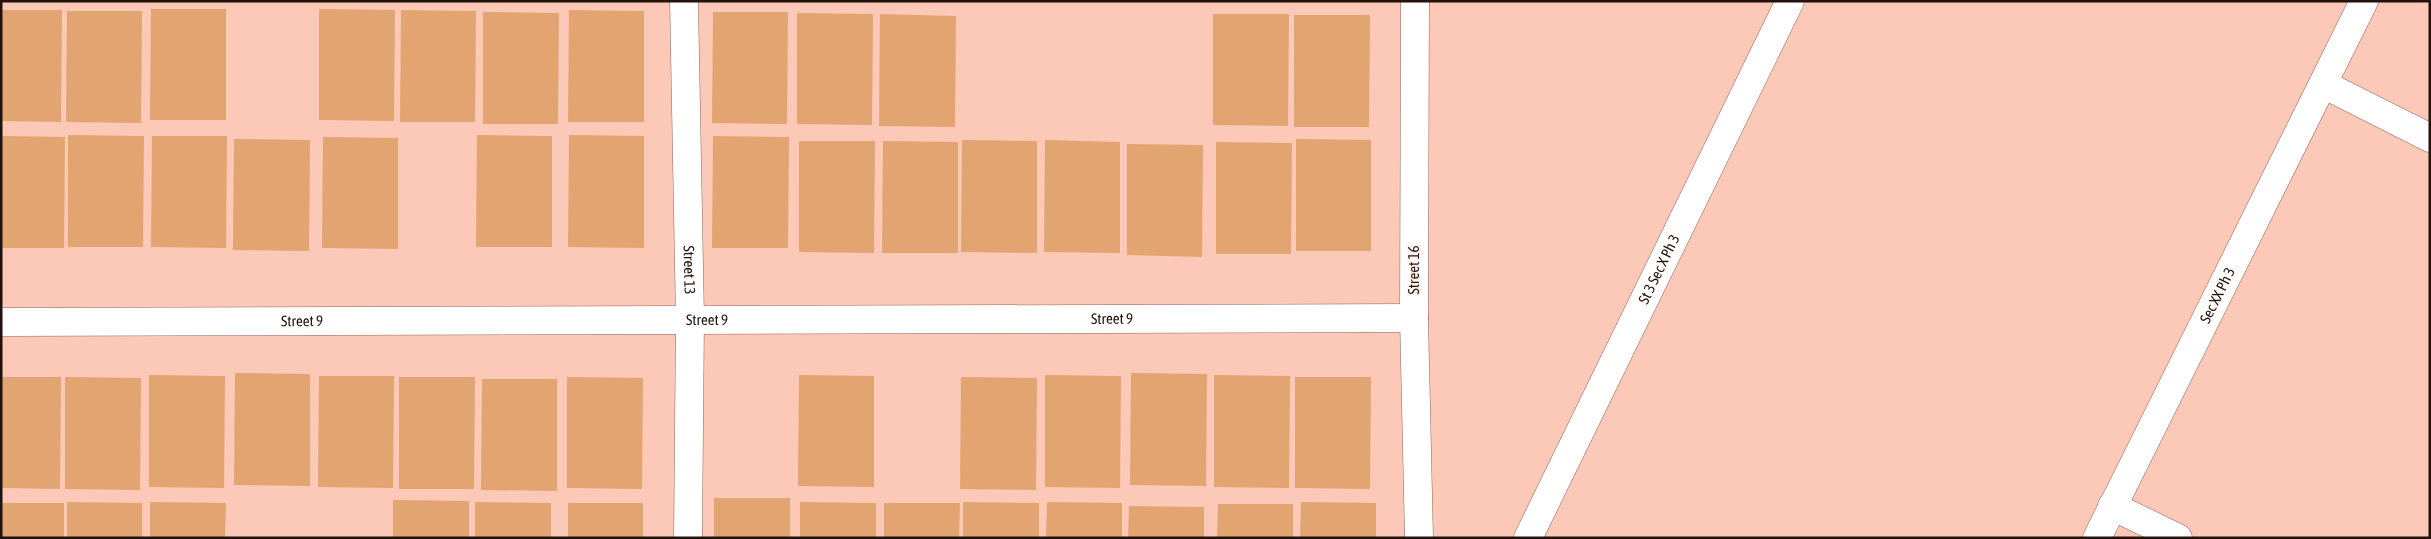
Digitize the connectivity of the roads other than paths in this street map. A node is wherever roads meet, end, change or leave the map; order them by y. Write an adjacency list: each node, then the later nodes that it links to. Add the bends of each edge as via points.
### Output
1 (684, 1): 8 (street, Street 13)
2 (1415, 1): 7 (street, Street 16)
3 (1790, 1): 13 (street, St 3 Sec X Ph 3)
4 (2364, 1): 5 (street, Sec XX Ph 3)
5 (2323, 84): 6 (street); 10 (street, Sec XX Ph 3)
6 (2430, 138)
7 (1414, 318): 8 (street, Street 9); 12 (street, Street 16)
8 (690, 319): 9 (street, Street 9); 11 (street, Street 13)
9 (1, 322)
10 (2112, 506): 14 (street, Sec XX Ph 3); 15 (street)
11 (688, 538)
12 (1419, 538)
13 (1528, 538)
14 (2097, 538)
15 (2178, 538)

